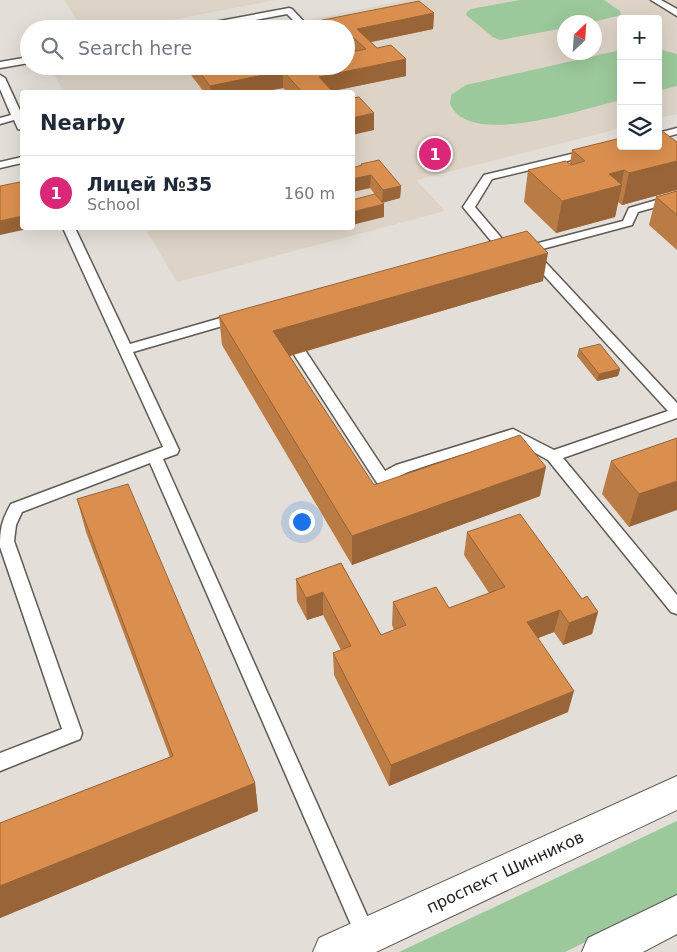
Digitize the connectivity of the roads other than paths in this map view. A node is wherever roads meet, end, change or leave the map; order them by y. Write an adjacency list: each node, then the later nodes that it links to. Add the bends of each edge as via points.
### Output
1 (655, 0): 2 (lane)
2 (677, 13)
3 (241, 20): 4 (lane, via 289,11)
4 (298, 20)
5 (20, 62): 6 (lane)
6 (0, 65)
7 (0, 78): 8 (lane)
8 (18, 116): 9 (lane); 10 (lane)
9 (0, 121)
10 (20, 122)
11 (677, 131): 12 (lane)
12 (662, 135)
13 (617, 146): 18 (lane, via 488,177 469,207)
14 (20, 160): 15 (lane)
15 (0, 165)
16 (677, 203): 18 (lane, via 667,200 633,210 628,223)
17 (70, 230): 21 (lane)
18 (514, 247): 19 (lane); 23 (lane)
19 (484, 249)
20 (252, 313): 21 (lane)
21 (126, 350): 24 (lane, via 172,450)
22 (300, 353): 25 (lane, via 382,479 401,469 514,434)
23 (677, 413): 25 (lane)
24 (154, 456): 26 (lane); 32 (lane)
25 (553, 456): 28 (lane)
26 (16, 508): 27 (lane); 29 (lane, via 8,525 6,542 72,734)
27 (0, 513)
28 (677, 607)
29 (0, 762)
30 (677, 792): 32 (street, проспект Шинников)
31 (677, 914): 34 (street)
32 (366, 936): 33 (street, проспект Шинников)
33 (333, 952)
34 (602, 952)

